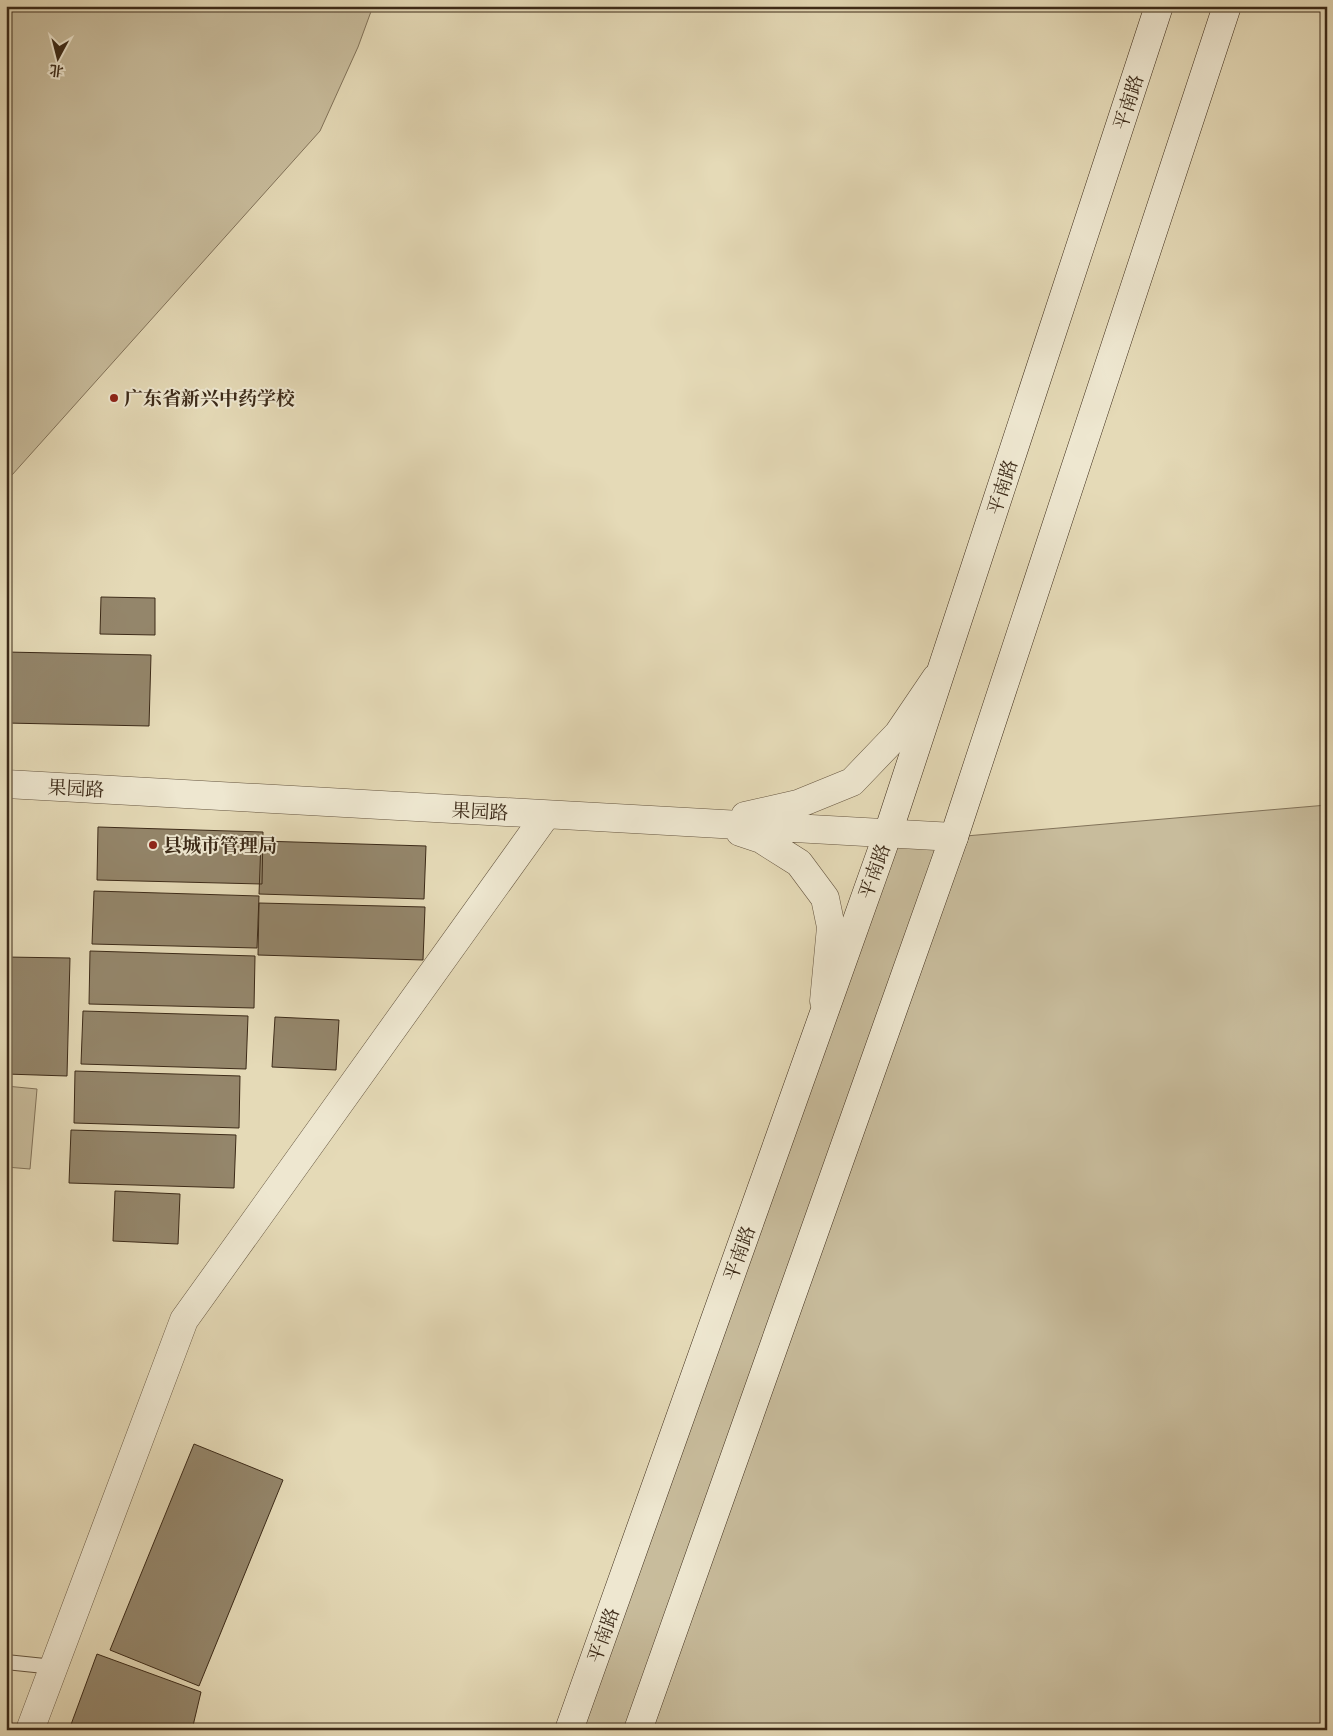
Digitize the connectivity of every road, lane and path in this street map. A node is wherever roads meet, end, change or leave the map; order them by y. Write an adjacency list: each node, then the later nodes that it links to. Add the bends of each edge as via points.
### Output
1 (1159, 6): 3 (main road, 平南路)
2 (1227, 6): 8 (main road)
3 (943, 666): 6 (main road, via 898,734 852,782 798,804); 7 (main road, 平南路)
4 (6, 784): 5 (main road, 果园路)
5 (546, 815): 6 (main road, 果园路); 11 (main road, via 184,1320)
6 (710, 824): 7 (main road, 果园路); 9 (main road, via 761,839 799,863 825,898 831,927)
7 (888, 834): 8 (main road, 果园路); 9 (main road, 平南路)
8 (954, 837): 14 (main road)
9 (822, 1019): 13 (main road, 平南路)
10 (6, 1662): 11 (lane)
11 (54, 1666): 12 (main road)
12 (30, 1730)
13 (570, 1730)
14 (638, 1730)

